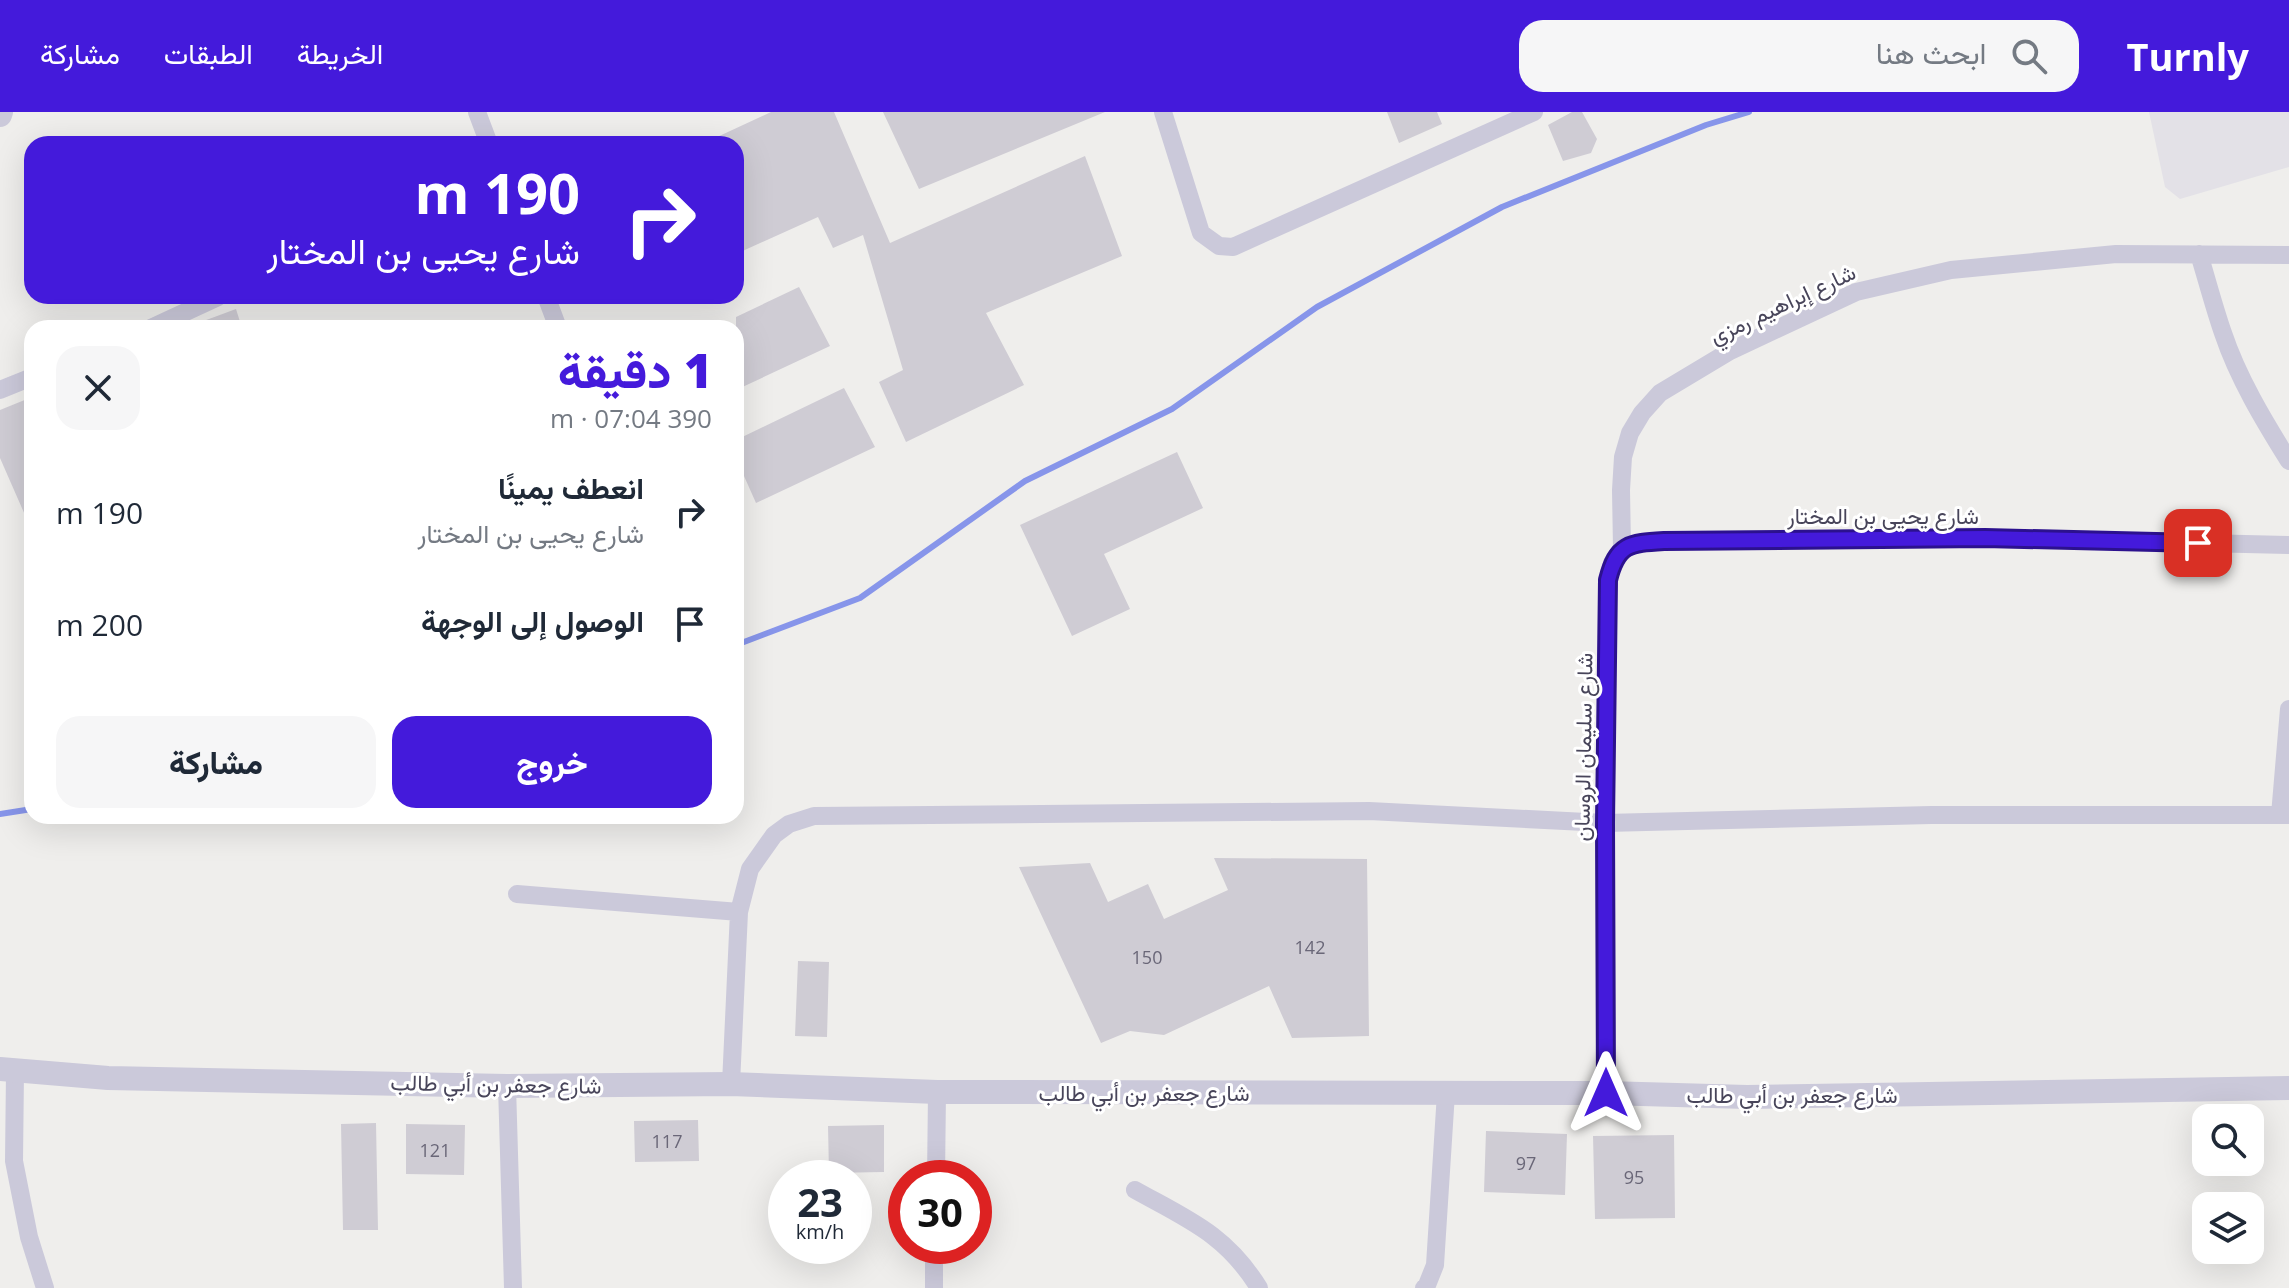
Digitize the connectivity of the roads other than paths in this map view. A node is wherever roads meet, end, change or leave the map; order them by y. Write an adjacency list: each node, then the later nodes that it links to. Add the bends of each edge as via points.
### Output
1 (477, 112): 4 (street)
2 (1163, 112): 3 (street, via 1201,233 1219,246 1233,247)
3 (1534, 112)
4 (486, 136)
5 (2199, 254): 6 (street, شارع إبراهيم رمزي); 11 (street, via 2238,370); 13 (street, شارع إبراهيم رمزي, via 2116,254 1910,278 1856,292 1730,351 1660,393 1630,433 1623,457)
6 (2289, 255)
7 (203, 304): 8 (street)
8 (168, 320)
9 (24, 380): 10 (street)
10 (0, 390)
11 (2289, 461)
12 (2289, 545): 13 (street, شارع يحيى بن المختار, via 1970,538 1664,541)
13 (1622, 548): 16 (street, شارع سليمان الروسان, via 1608,580)
14 (2289, 709): 15 (street)
15 (2284, 815): 16 (street, via 1931,815)
16 (1605, 823): 18 (street, via 1369,811 814,816 789,824 761,851 750,869); 25 (street, شارع سليمان الروسان)
17 (517, 894): 18 (street)
18 (739, 912): 20 (street)
19 (8, 1070): 21 (street, شارع جعفر بن أبي طالب, via 108,1078); 29 (street, via 14,1161)
20 (731, 1084): 21 (street, شارع جعفر بن أبي طالب); 23 (street, شارع جعفر بن أبي طالب)
21 (507, 1086): 30 (street)
22 (2289, 1088): 25 (street, شارع جعفر بن أبي طالب, via 1747,1097)
23 (937, 1092): 24 (street, شارع جعفر بن أبي طالب); 26 (street)
24 (1446, 1093): 25 (street, شارع جعفر بن أبي طالب); 33 (street, via 1435,1265)
25 (1606, 1093)
26 (936, 1160)
27 (1135, 1190): 32 (street, via 1212,1232)
28 (934, 1264): 31 (street)
29 (45, 1288)
30 (513, 1288)
31 (934, 1288)
32 (1259, 1288)
33 (1424, 1288)

